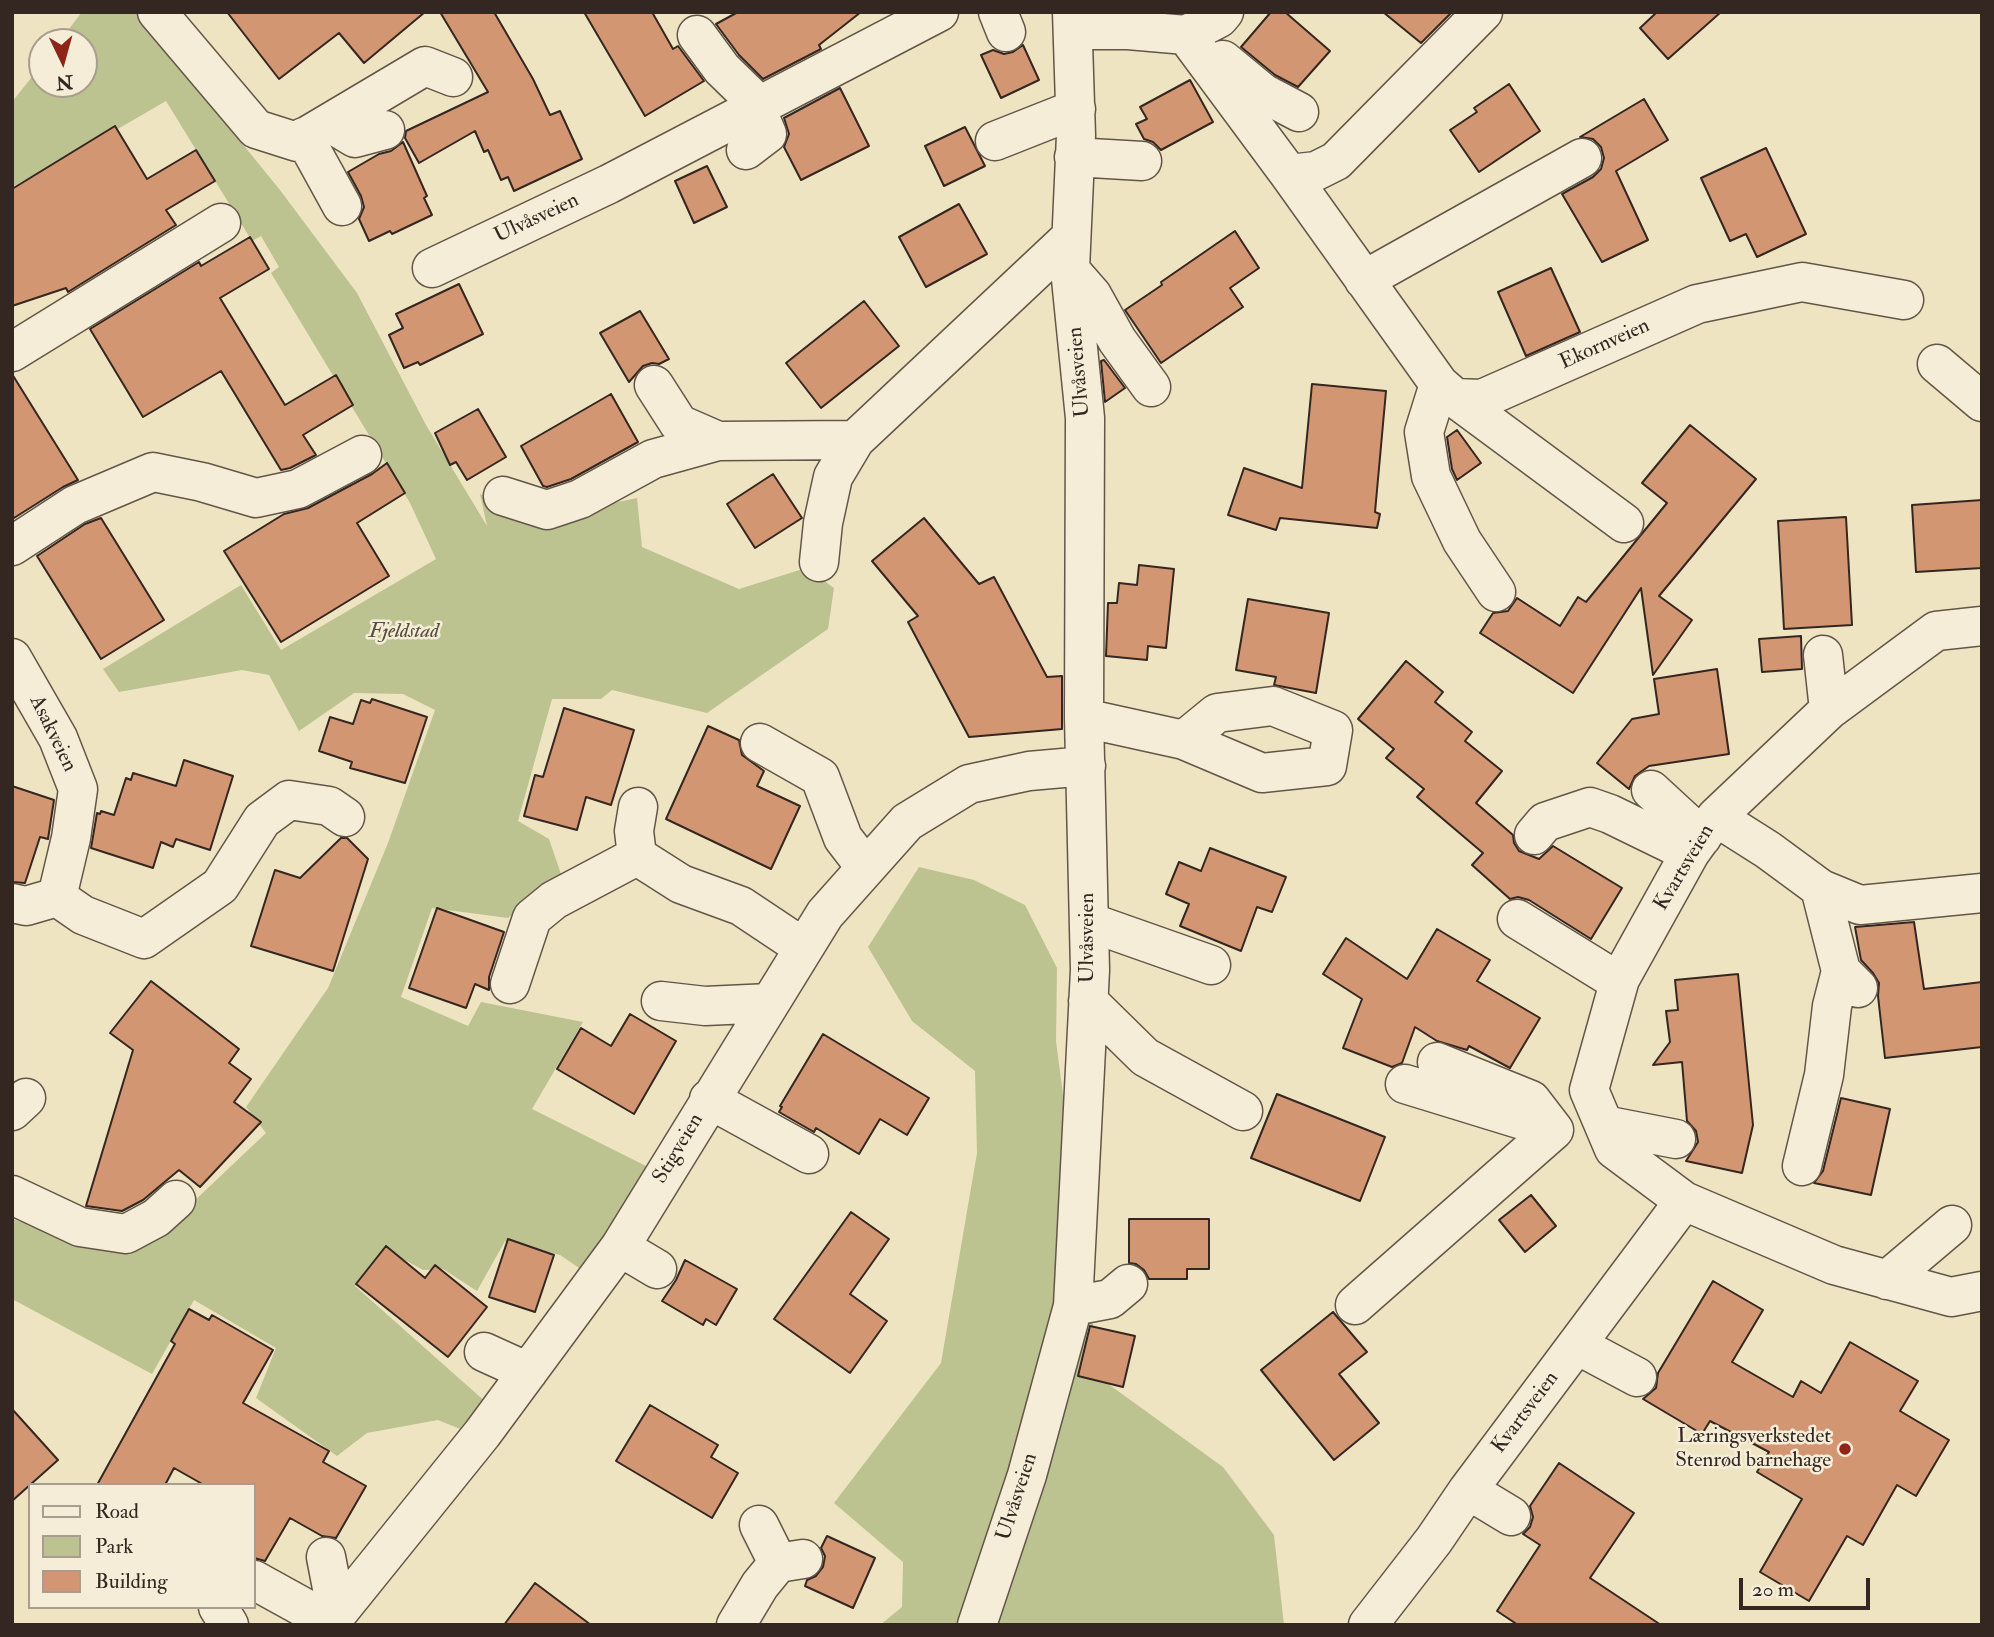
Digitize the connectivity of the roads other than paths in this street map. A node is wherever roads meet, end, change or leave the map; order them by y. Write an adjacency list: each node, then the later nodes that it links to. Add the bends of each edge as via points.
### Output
1 (157, 12): 12 (street, via 256,129 297,142)
2 (939, 12): 9 (street, Ulvåsveien)
3 (1224, 12): 7 (street)
4 (1483, 12): 19 (street, via 1336,161 1317,171)
5 (1072, 21): 7 (street); 10 (street, Ulvåsveien)
6 (697, 35): 9 (street)
7 (1192, 43): 11 (street); 19 (street)
8 (453, 77): 12 (street, via 425,66)
9 (758, 107): 15 (street, via 767,134); 23 (street, Ulvåsveien)
10 (1076, 109): 14 (street); 16 (street, Ulvåsveien)
11 (1299, 112)
12 (317, 130): 13 (street, via 355,138); 20 (street)
13 (385, 130)
14 (995, 141)
15 (746, 150)
16 (1074, 157): 18 (street); 22 (street, Ulvåsveien)
17 (1582, 158): 24 (street)
18 (1142, 161)
19 (1289, 174): 24 (street)
20 (342, 206)
21 (221, 223): 26 (street)
22 (1070, 253): 29 (street, via 1117,340); 32 (street); 44 (street, Ulvåsveien, via 1085,418)
23 (432, 268)
24 (1364, 280): 30 (street)
25 (1904, 300): 30 (street, Ekornveien, via 1802,282 1697,304 1482,399)
26 (12, 352)
27 (1937, 364): 31 (street)
28 (654, 384): 33 (street, via 679,424)
29 (1151, 387)
30 (1447, 391): 36 (street); 39 (street, via 1424,432 1431,477 1462,541)
31 (1982, 402)
32 (855, 440): 33 (street); 38 (street, via 832,477)
33 (719, 441): 35 (street, via 653,459 580,499 547,510)
34 (362, 455): 37 (street, via 298,489 256,498 153,472 75,505)
35 (503, 496)
36 (1624, 523)
37 (12, 546)
38 (819, 562)
39 (1496, 592)
40 (1982, 626): 43 (street, Kvartsveien, via 1936,631)
41 (1823, 655): 43 (street)
42 (12, 658): 57 (street, Asakveien, via 58,738 78,789)
43 (1829, 710): 52 (street, Kvartsveien)
44 (1084, 718): 45 (street); 47 (street, Ulvåsveien)
45 (1184, 740)
46 (760, 743): 54 (street, via 820,778 843,838)
47 (1086, 766): 54 (street, Stigveien, via 1029,771 969,784 907,822); 60 (street, Ulvåsveien)
48 (1651, 790): 52 (street)
49 (638, 807): 53 (street, via 634,831)
50 (345, 817): 57 (street, via 329,806 289,800 262,820 220,886 144,939 83,915)
51 (1534, 835): 52 (street, via 1545,822 1590,807)
52 (1702, 836): 55 (street, Kvartsveien, via 1768,850); 63 (street, Kvartsveien)
53 (638, 856): 61 (street, via 681,884 741,906); 64 (street, via 554,900 532,918)
54 (866, 869): 61 (street, Stigveien, via 825,914)
55 (1820, 888): 56 (street, Kvartsveien, via 1860,905); 76 (street, via 1852,982 1832,1006 1824,1075)
56 (1982, 892)
57 (57, 897): 58 (street, via 26,906)
58 (12, 903)
59 (1517, 919): 63 (street)
60 (1089, 922): 62 (street); 66 (street, Ulvåsveien)
61 (804, 947): 67 (street, Stigveien)
62 (1211, 965)
63 (1619, 982): 73 (street, Kvartsveien, via 1589,1090)
64 (510, 984)
65 (662, 1000): 67 (street, via 705,1006)
66 (1088, 1001): 71 (street, via 1145,1057); 87 (street, Ulvåsveien)
67 (770, 1003): 70 (street, Stigveien)
68 (1437, 1062): 72 (street, via 1531,1101)
69 (1405, 1084): 72 (street)
70 (709, 1099): 75 (street); 81 (street, Stigveien)
71 (1243, 1111)
72 (1554, 1130): 73 (street); 86 (street)
73 (1609, 1137): 74 (street); 79 (street)
74 (1676, 1139)
75 (809, 1154)
76 (1802, 1166)
77 (12, 1195): 78 (street, via 80,1227 126,1234 156,1218)
78 (176, 1200)
79 (1684, 1201): 83 (street, via 1834,1265); 88 (street, Kvartsveien)
80 (1952, 1225): 83 (street)
81 (620, 1247): 82 (street); 90 (street, Stigveien)
82 (657, 1269)
83 (1887, 1280): 85 (street, via 1951,1297)
84 (1128, 1284): 87 (street, via 1110,1299)
85 (1982, 1291)
86 (1355, 1305)
87 (1073, 1306): 101 (street, Ulvåsveien, via 1027,1475)
88 (1577, 1345): 91 (street); 92 (street, Kvartsveien)
89 (484, 1352): 90 (street)
90 (528, 1372): 98 (street, Stigveien)
91 (1637, 1377)
92 (1468, 1490): 93 (street); 102 (street, Kvartsveien)
93 (1511, 1516)
94 (759, 1525): 99 (street, via 791,1561 760,1585)
95 (326, 1557): 98 (street)
96 (256, 1581): 98 (street)
97 (219, 1609): 100 (street)
98 (331, 1620)
99 (737, 1623)
100 (229, 1625)
101 (976, 1625)
102 (1368, 1625)

